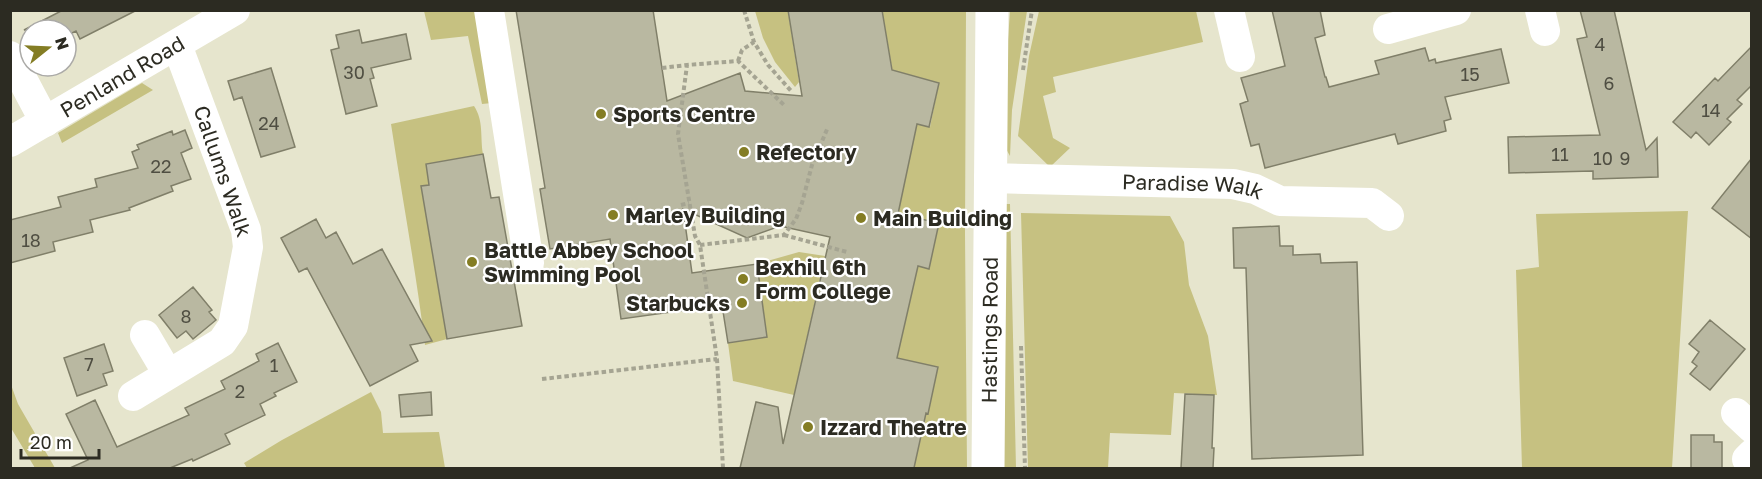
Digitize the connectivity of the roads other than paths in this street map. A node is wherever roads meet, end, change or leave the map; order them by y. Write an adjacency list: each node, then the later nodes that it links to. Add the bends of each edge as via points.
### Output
1 (235, 10): 7 (street, Penland Road)
2 (489, 10): 14 (street)
3 (992, 10): 12 (main road, Hastings Road)
4 (1229, 10): 9 (street)
5 (1456, 10): 6 (street)
6 (1388, 28)
7 (177, 45): 10 (street, Penland Road); 16 (street, Callums Walk, via 246,230 248,247 228,335)
8 (10, 56): 10 (street)
9 (1240, 57)
10 (45, 122): 11 (street, Penland Road)
11 (10, 142)
12 (989, 178): 13 (street, Paradise Walk, via 1233,184 1280,201 1372,203); 18 (main road, Hastings Road)
13 (1389, 216)
14 (529, 263)
15 (146, 335): 16 (street)
16 (168, 374): 17 (street, Callums Walk)
17 (133, 396)
18 (988, 468)

